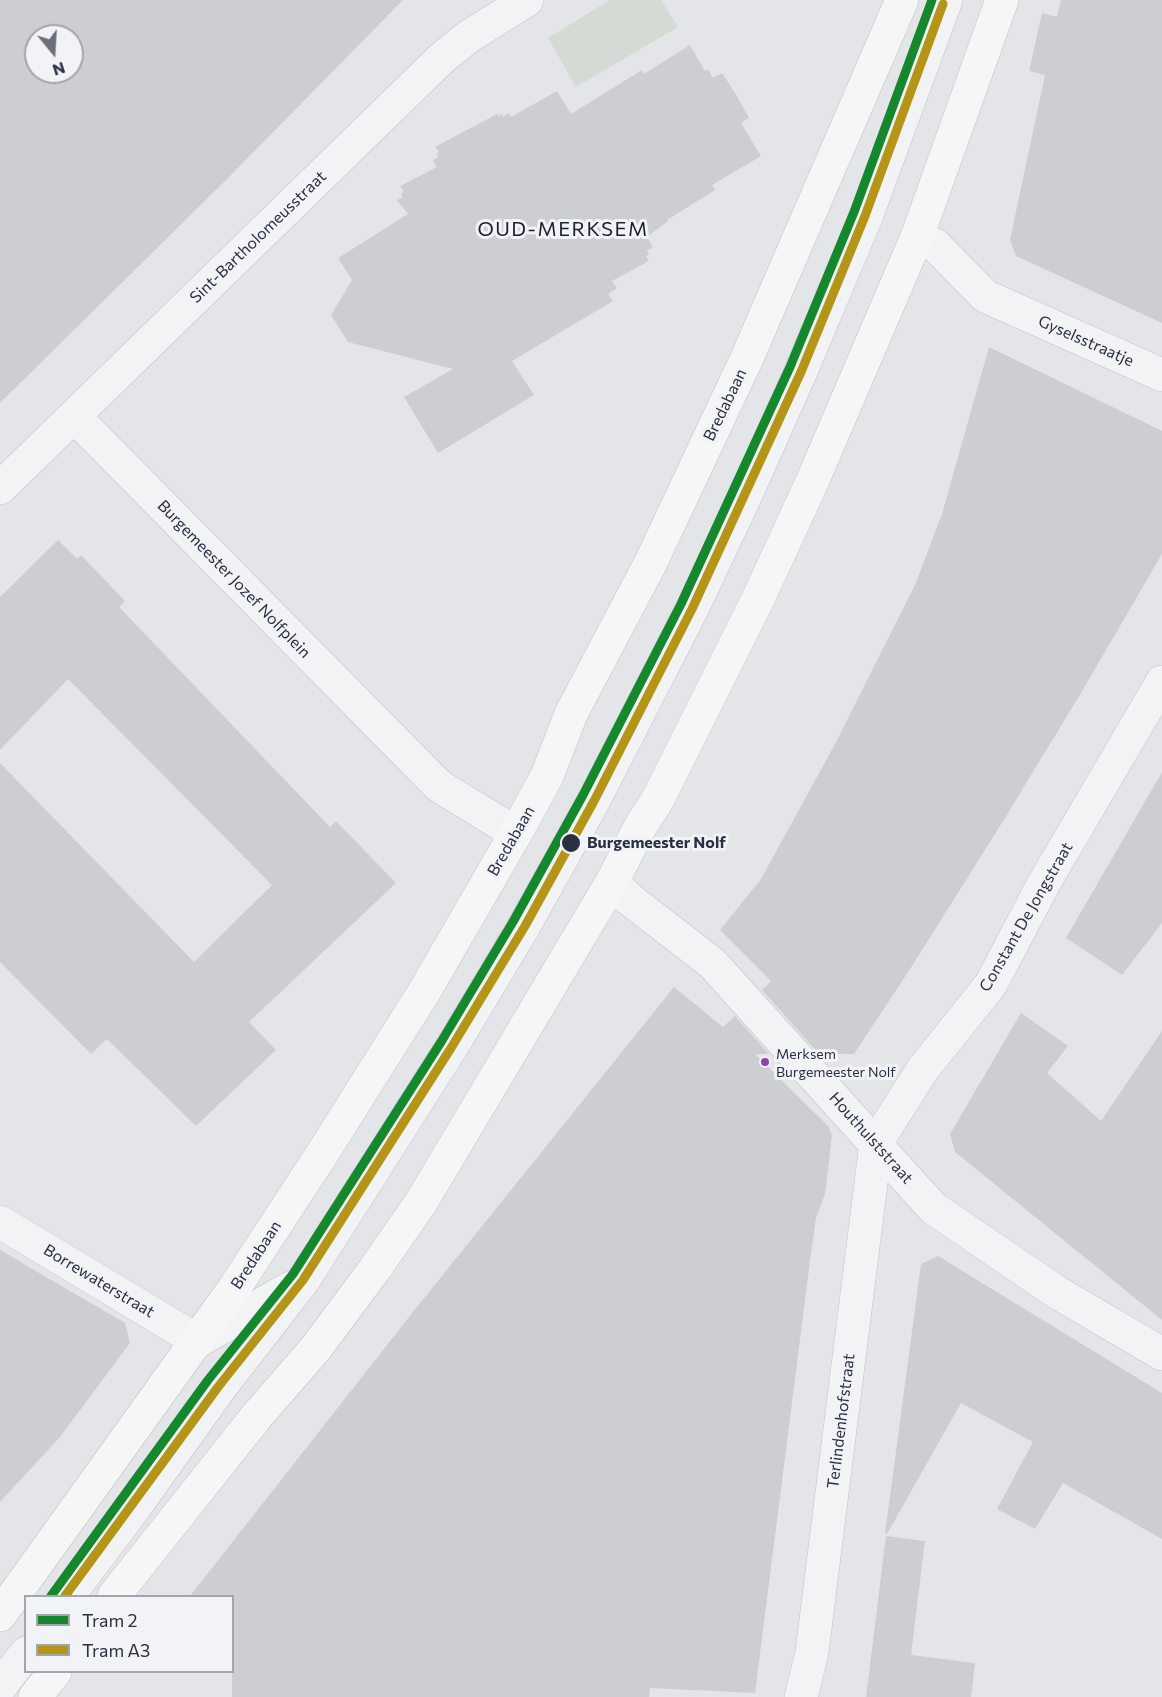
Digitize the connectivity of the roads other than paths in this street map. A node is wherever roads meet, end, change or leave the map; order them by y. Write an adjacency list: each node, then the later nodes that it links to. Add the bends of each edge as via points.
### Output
1 (527, 0): 7 (street, Sint-Bartholomeusstraat, via 442,58)
2 (902, 0): 10 (main road, Bredabaan, via 747,358)
3 (946, 0): 14 (street, via 866,217 801,371 660,672 524,927)
4 (1002, 0): 11 (main road, via 917,237 812,482 658,799)
5 (935, 245): 6 (street, Gyselsstraatje, via 985,296)
6 (1162, 375)
7 (74, 416): 8 (street, Sint-Bartholomeusstraat); 10 (street, Burgemeester Jozef Nolfplein, via 439,786)
8 (0, 488)
9 (1162, 682): 12 (street, Constant De Jongstraat, via 1044,883 991,984 923,1070)
10 (516, 833): 15 (main road, Bredabaan, via 366,1085)
11 (612, 882): 12 (street, Houthulststraat, via 712,963); 18 (main road, via 420,1204 374,1270 316,1348)
12 (876, 1143): 16 (street, Houthulststraat, via 933,1208 1058,1293); 24 (street, Terlindenhofstraat, via 813,1652)
13 (0, 1222): 15 (street, Borrewaterstraat)
14 (303, 1281): 15 (street); 17 (street)
15 (198, 1341): 19 (main road, Bredabaan)
16 (1162, 1354)
17 (69, 1595)
18 (115, 1595)
19 (0, 1615)
20 (24, 1656): 22 (street)
21 (53, 1673): 23 (main road)
22 (0, 1687)
23 (35, 1697)
24 (801, 1697)

